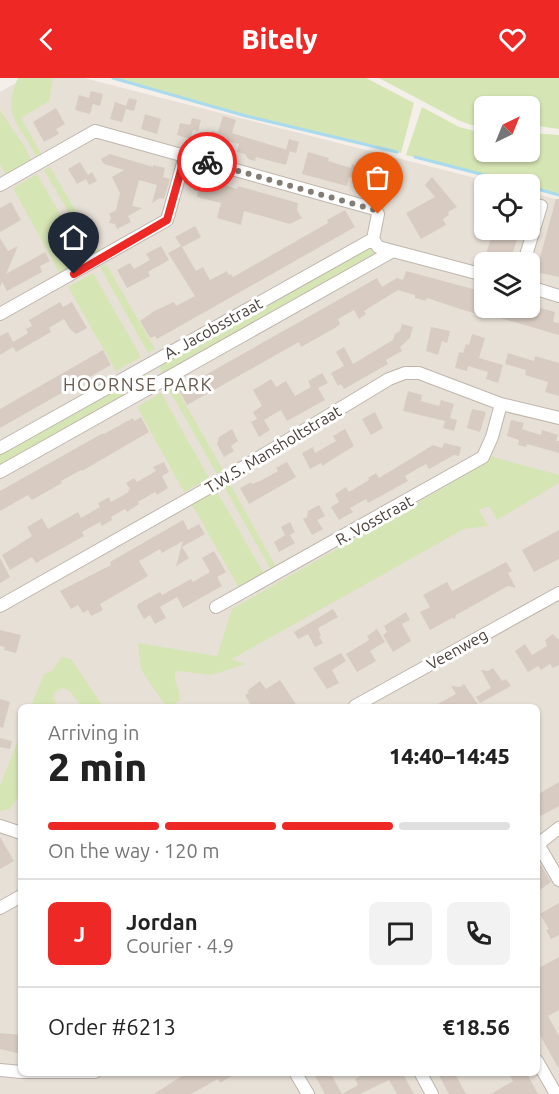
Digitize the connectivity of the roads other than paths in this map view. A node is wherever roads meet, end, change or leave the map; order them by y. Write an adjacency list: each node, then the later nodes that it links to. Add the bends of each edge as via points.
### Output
1 (185, 156): 2 (street, via 95,131); 4 (street, via 375,210 378,214); 10 (street, via 167,220)
2 (0, 185)
3 (541, 206): 6 (street)
4 (373, 239): 5 (street, via 378,247); 11 (street, A. Jacobsstraat)
5 (393, 251): 7 (street); 12 (street, A. Jacobsstraat)
6 (527, 252)
7 (474, 272)
8 (540, 290): 9 (street)
9 (559, 296)
10 (0, 314)
11 (150, 364): 12 (street); 15 (street, A. Jacobsstraat)
12 (159, 382): 16 (street, A. Jacobsstraat)
13 (501, 404): 14 (street, T.W.S. Mansholtstraat); 18 (street, T.W.S. Mansholtstraat, via 419,373 389,379 217,483); 19 (street, R. Vosstraat, via 483,458)
14 (559, 418)
15 (0, 448)
16 (0, 472)
17 (559, 593): 20 (street, Veenweg)
18 (0, 606)
19 (216, 607)
20 (359, 704)
21 (0, 826): 23 (street)
22 (559, 828): 24 (street)
23 (18, 832)
24 (540, 843)
25 (540, 848): 26 (street)
26 (559, 880)
27 (18, 898): 28 (street)
28 (0, 908)
29 (540, 1065): 36 (street)
30 (0, 1070): 31 (street)
31 (18, 1072)
32 (297, 1076): 34 (street)
33 (422, 1076): 35 (street)
34 (308, 1094)
35 (432, 1094)
36 (556, 1094)

